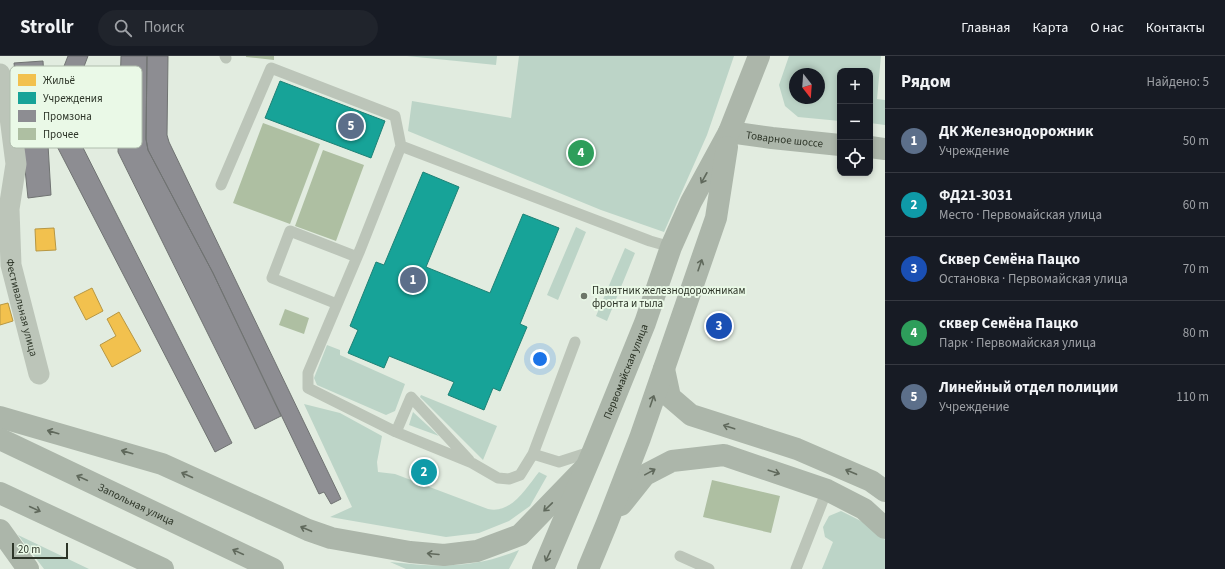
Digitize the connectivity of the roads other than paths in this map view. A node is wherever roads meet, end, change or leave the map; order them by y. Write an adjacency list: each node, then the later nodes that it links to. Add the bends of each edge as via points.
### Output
1 (759, 56): 4 (street, Первомайская улица)
2 (0, 74): 3 (street, Фестивальная улица)
3 (10, 118)
4 (729, 132): 5 (street, Товарное шоссе); 11 (street, Первомайская улица, one-way to 11, via 690,202); 15 (street, Первомайская улица, one-way to 4, via 716,218)
5 (837, 144)
6 (401, 146): 10 (lane, via 395,116 272,68); 11 (lane); 12 (lane)
7 (873, 147): 9 (street)
8 (14, 148): 16 (street, Фестивальная улица, via 16,164 9,209 11,265)
9 (885, 149)
10 (221, 185)
11 (671, 248): 21 (street, Первомайская улица, via 645,323)
12 (357, 257): 13 (lane); 13 (lane, via 290,231 272,278)
13 (337, 304): 18 (lane, via 308,373 308,388)
14 (575, 342): 20 (lane)
15 (664, 369): 24 (street, one-way to 15, via 871,481 797,449 691,415 670,397); 26 (street, Первомайская улица, one-way to 15)
16 (39, 374)
17 (0, 417): 21 (street, one-way to 17, via 520,535 477,551 444,555 410,552 331,538 162,464)
18 (396, 432): 22 (lane); 22 (lane, via 411,397)
19 (0, 439): 32 (street, Запольная улица, one-way to 19)
20 (533, 454): 21 (lane, via 559,462); 22 (lane, via 520,474 509,479 498,478)
21 (589, 460): 33 (street, Первомайская улица, one-way to 33)
22 (472, 463)
23 (828, 490): 26 (street, one-way to 23, via 644,475 672,461 724,455); 27 (street, via 864,509); 36 (lane)
24 (885, 491)
25 (0, 493): 31 (street, one-way to 31)
26 (607, 523): 34 (street, Первомайская улица)
27 (885, 528)
28 (0, 530): 30 (street)
29 (680, 556): 35 (lane)
30 (28, 569)
31 (163, 569)
32 (273, 569)
33 (543, 569)
34 (588, 569)
35 (709, 569)
36 (796, 569)

